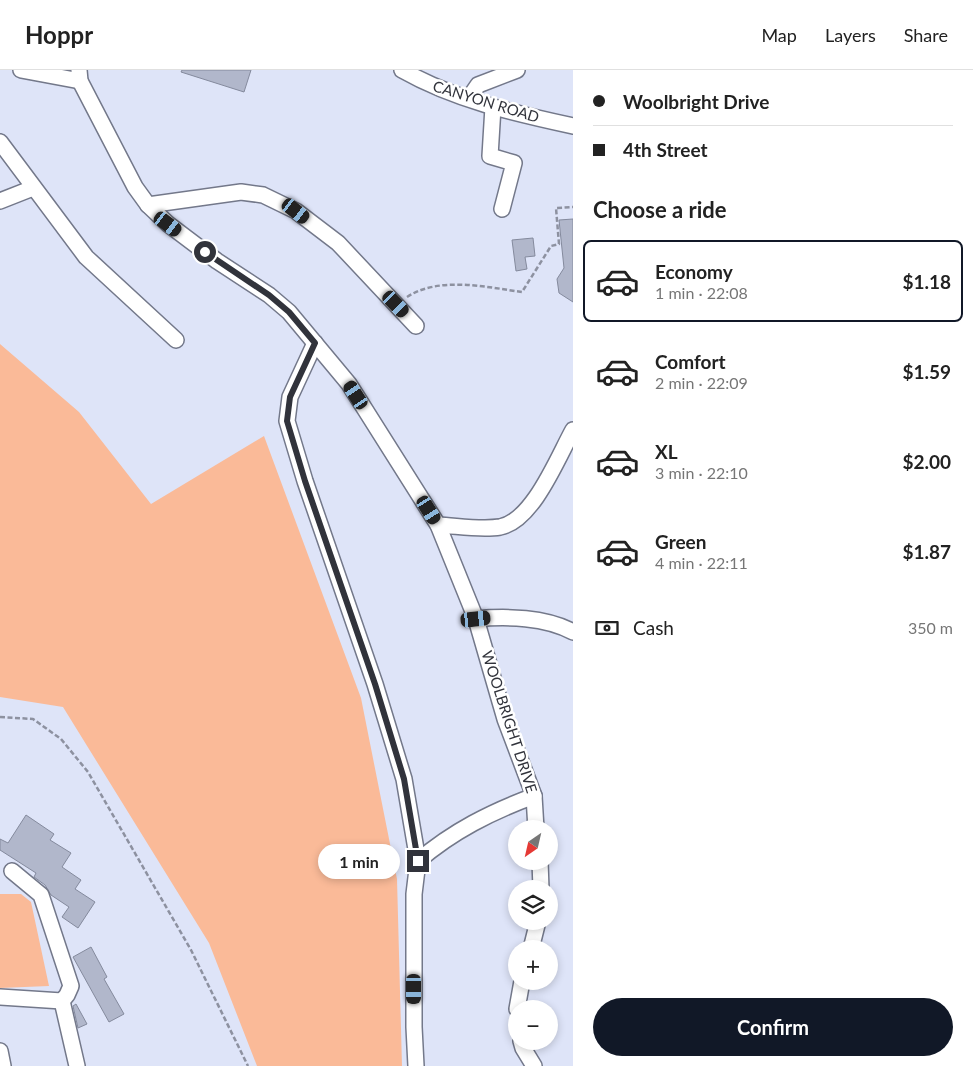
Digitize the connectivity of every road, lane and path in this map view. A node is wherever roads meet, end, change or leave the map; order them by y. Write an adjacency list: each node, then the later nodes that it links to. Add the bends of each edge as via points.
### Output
1 (21, 70): 4 (street)
2 (402, 70): 5 (street, CANYON ROAD, via 433,88)
3 (517, 70): 5 (street, via 478,85)
4 (79, 75): 11 (street, WOOLBRIGHT DRIVE, via 135,187)
5 (469, 98): 6 (street, CANYON ROAD)
6 (493, 107): 7 (street, CANYON ROAD); 13 (street, via 490,156 514,163)
7 (573, 126)
8 (0, 142): 9 (street)
9 (33, 188): 10 (street); 16 (street, via 86,257)
10 (0, 201)
11 (148, 205): 14 (street, via 241,192 263,195 296,211 338,243); 17 (street, WOOLBRIGHT DRIVE, via 217,261 269,295 289,312)
12 (573, 207): 14 (path, via 556,208 559,244 551,246 522,292 434,286 418,290)
13 (502, 209)
14 (396, 304): 15 (street)
15 (416, 326)
16 (176, 340)
17 (315, 343): 19 (street, WOOLBRIGHT DRIVE, via 349,384); 25 (street, via 290,397 287,421 404,779)
18 (573, 430): 19 (street, via 534,500 515,520 498,527)
19 (438, 525): 20 (street, WOOLBRIGHT DRIVE)
20 (476, 619): 21 (street, via 498,617 548,623); 23 (street, WOOLBRIGHT DRIVE, via 504,719)
21 (573, 632)
22 (0, 717): 33 (path, via 33,719 62,739 88,772 191,950)
23 (534, 796): 24 (street, WOOLBRIGHT DRIVE); 25 (street, via 469,824)
24 (535, 820)
25 (418, 861): 34 (street, via 414,904)
26 (12, 871): 28 (street, via 41,895 71,986)
27 (0, 997): 28 (street)
28 (62, 1001): 32 (street)
29 (524, 1050): 35 (street)
30 (0, 1051): 31 (street)
31 (3, 1066)
32 (77, 1066)
33 (248, 1066)
34 (416, 1066)
35 (534, 1066)

